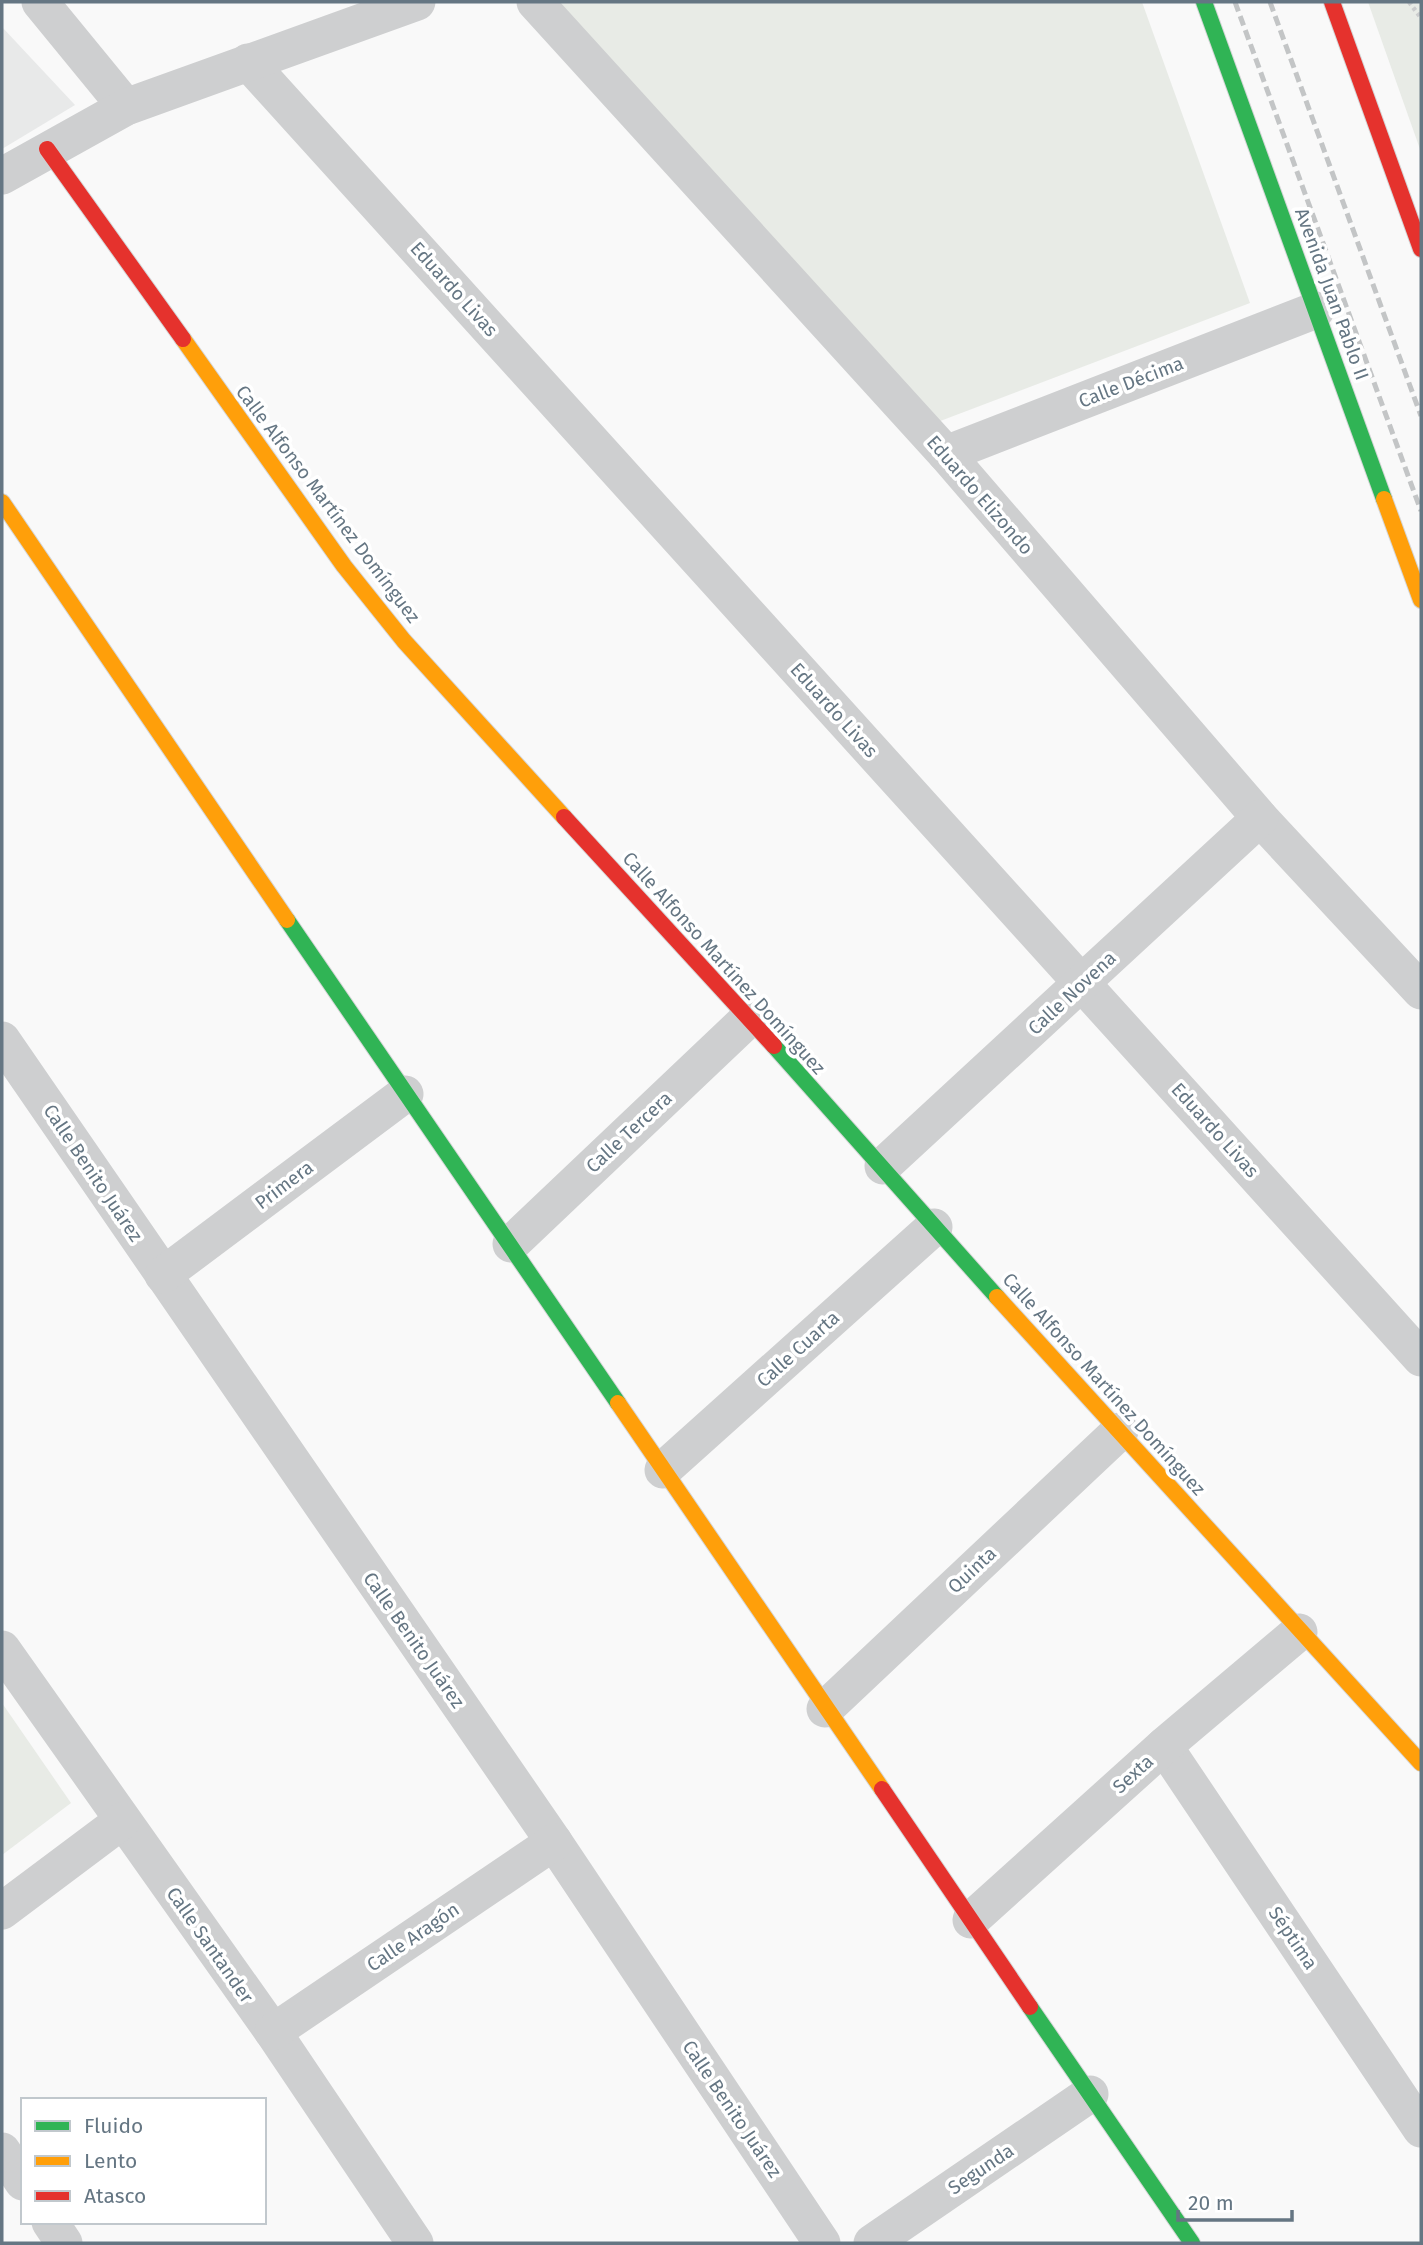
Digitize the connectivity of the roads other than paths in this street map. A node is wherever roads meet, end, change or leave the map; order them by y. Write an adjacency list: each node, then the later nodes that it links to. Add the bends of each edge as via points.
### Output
1 (40, 2): 7 (street)
2 (417, 2): 6 (street)
3 (535, 2): 12 (street, Eduardo Elizondo)
4 (1204, 2): 11 (street, Avenida Juan Pablo II)
5 (1332, 2): 10 (street)
6 (248, 62): 7 (street); 16 (street, Eduardo Livas)
7 (126, 107): 8 (street)
8 (47, 149): 9 (street); 18 (street, Calle Alfonso Martínez Domínguez, via 353,577 414,652)
9 (2, 176)
10 (1421, 248)
11 (1315, 310): 12 (street, Calle Décima); 14 (street, Avenida Juan Pablo II)
12 (946, 454): 15 (street, Eduardo Elizondo)
13 (2, 502): 20 (street)
14 (1421, 600)
15 (1261, 818): 16 (street, Calle Novena); 17 (street, Eduardo Elizondo)
16 (1083, 984): 21 (street, Calle Novena); 25 (street, Eduardo Livas)
17 (1421, 991)
18 (747, 1020): 21 (street, Calle Alfonso Martínez Domínguez); 23 (street, Calle Tercera)
19 (2, 1040): 24 (street, Calle Benito Juárez)
20 (405, 1094): 23 (street); 24 (street, Primera)
21 (883, 1166): 22 (street, Calle Alfonso Martínez Domínguez)
22 (934, 1227): 26 (street, Calle Alfonso Martínez Domínguez); 27 (street, Calle Cuarta)
23 (511, 1244): 27 (street)
24 (163, 1275): 34 (street, Calle Benito Juárez)
25 (1421, 1358)
26 (1119, 1431): 28 (street, Calle Alfonso Martínez Domínguez); 30 (street, Quinta)
27 (663, 1470): 30 (street)
28 (1298, 1632): 31 (street, Sexta); 32 (street, Calle Alfonso Martínez Domínguez)
29 (2, 1649): 33 (street, Calle Santander)
30 (825, 1709): 36 (street)
31 (1164, 1746): 36 (street, Sexta); 39 (street, Séptima)
32 (1421, 1763)
33 (122, 1821): 35 (street); 37 (street, Calle Santander)
34 (554, 1843): 37 (street, Calle Aragón); 45 (street, Calle Benito Juárez)
35 (2, 1911)
36 (971, 1920): 38 (street)
37 (272, 2032): 44 (street, Calle Santander)
38 (1090, 2094): 46 (street, Segunda); 47 (street)
39 (1421, 2129)
40 (2, 2151): 41 (street)
41 (21, 2179)
42 (51, 2224): 43 (street)
43 (64, 2243)
44 (415, 2243)
45 (822, 2243)
46 (872, 2243)
47 (1192, 2243)

